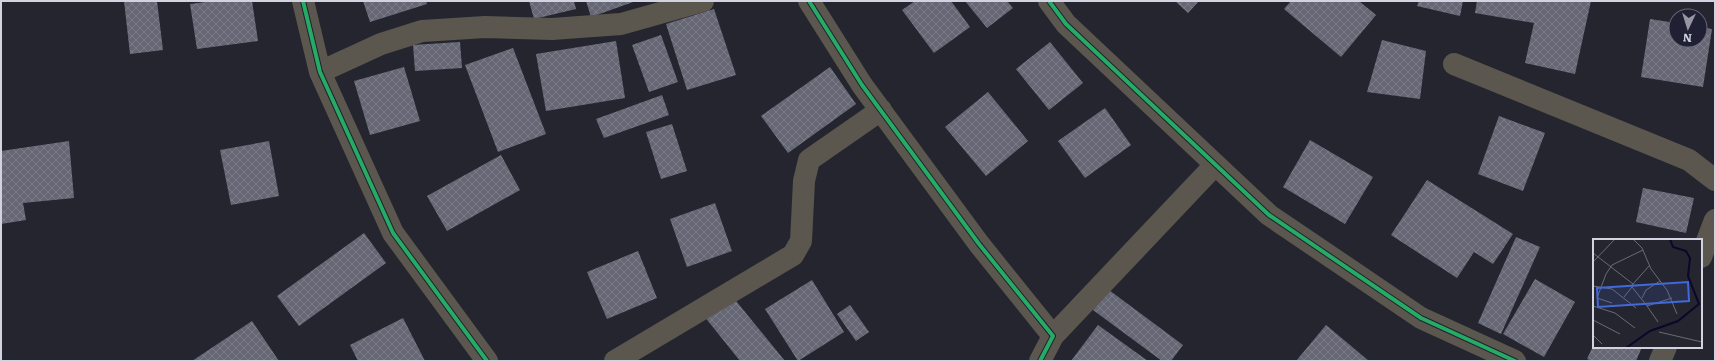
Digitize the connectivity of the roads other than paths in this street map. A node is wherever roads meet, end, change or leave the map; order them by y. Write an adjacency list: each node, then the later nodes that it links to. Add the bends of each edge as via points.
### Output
1 (303, 1): 6 (street)
2 (703, 1): 6 (street, via 621,24 552,29 485,27 422,31 381,44)
3 (809, 1): 7 (street, via 862,85)
4 (1049, 1): 8 (street, via 1066,24)
5 (1454, 64): 9 (street, via 1689,160)
6 (320, 72): 14 (street, via 393,233)
7 (881, 110): 12 (street, via 979,244); 15 (street, via 809,160 804,181 801,241 793,255)
8 (1215, 165): 12 (street); 17 (street, via 1269,215 1421,318)
9 (1715, 180)
10 (1715, 220): 11 (street)
11 (1702, 254)
12 (1053, 336): 16 (street)
13 (1666, 348): 18 (street)
14 (487, 361)
15 (615, 361)
16 (1040, 361)
17 (1515, 361)
18 (1660, 361)

